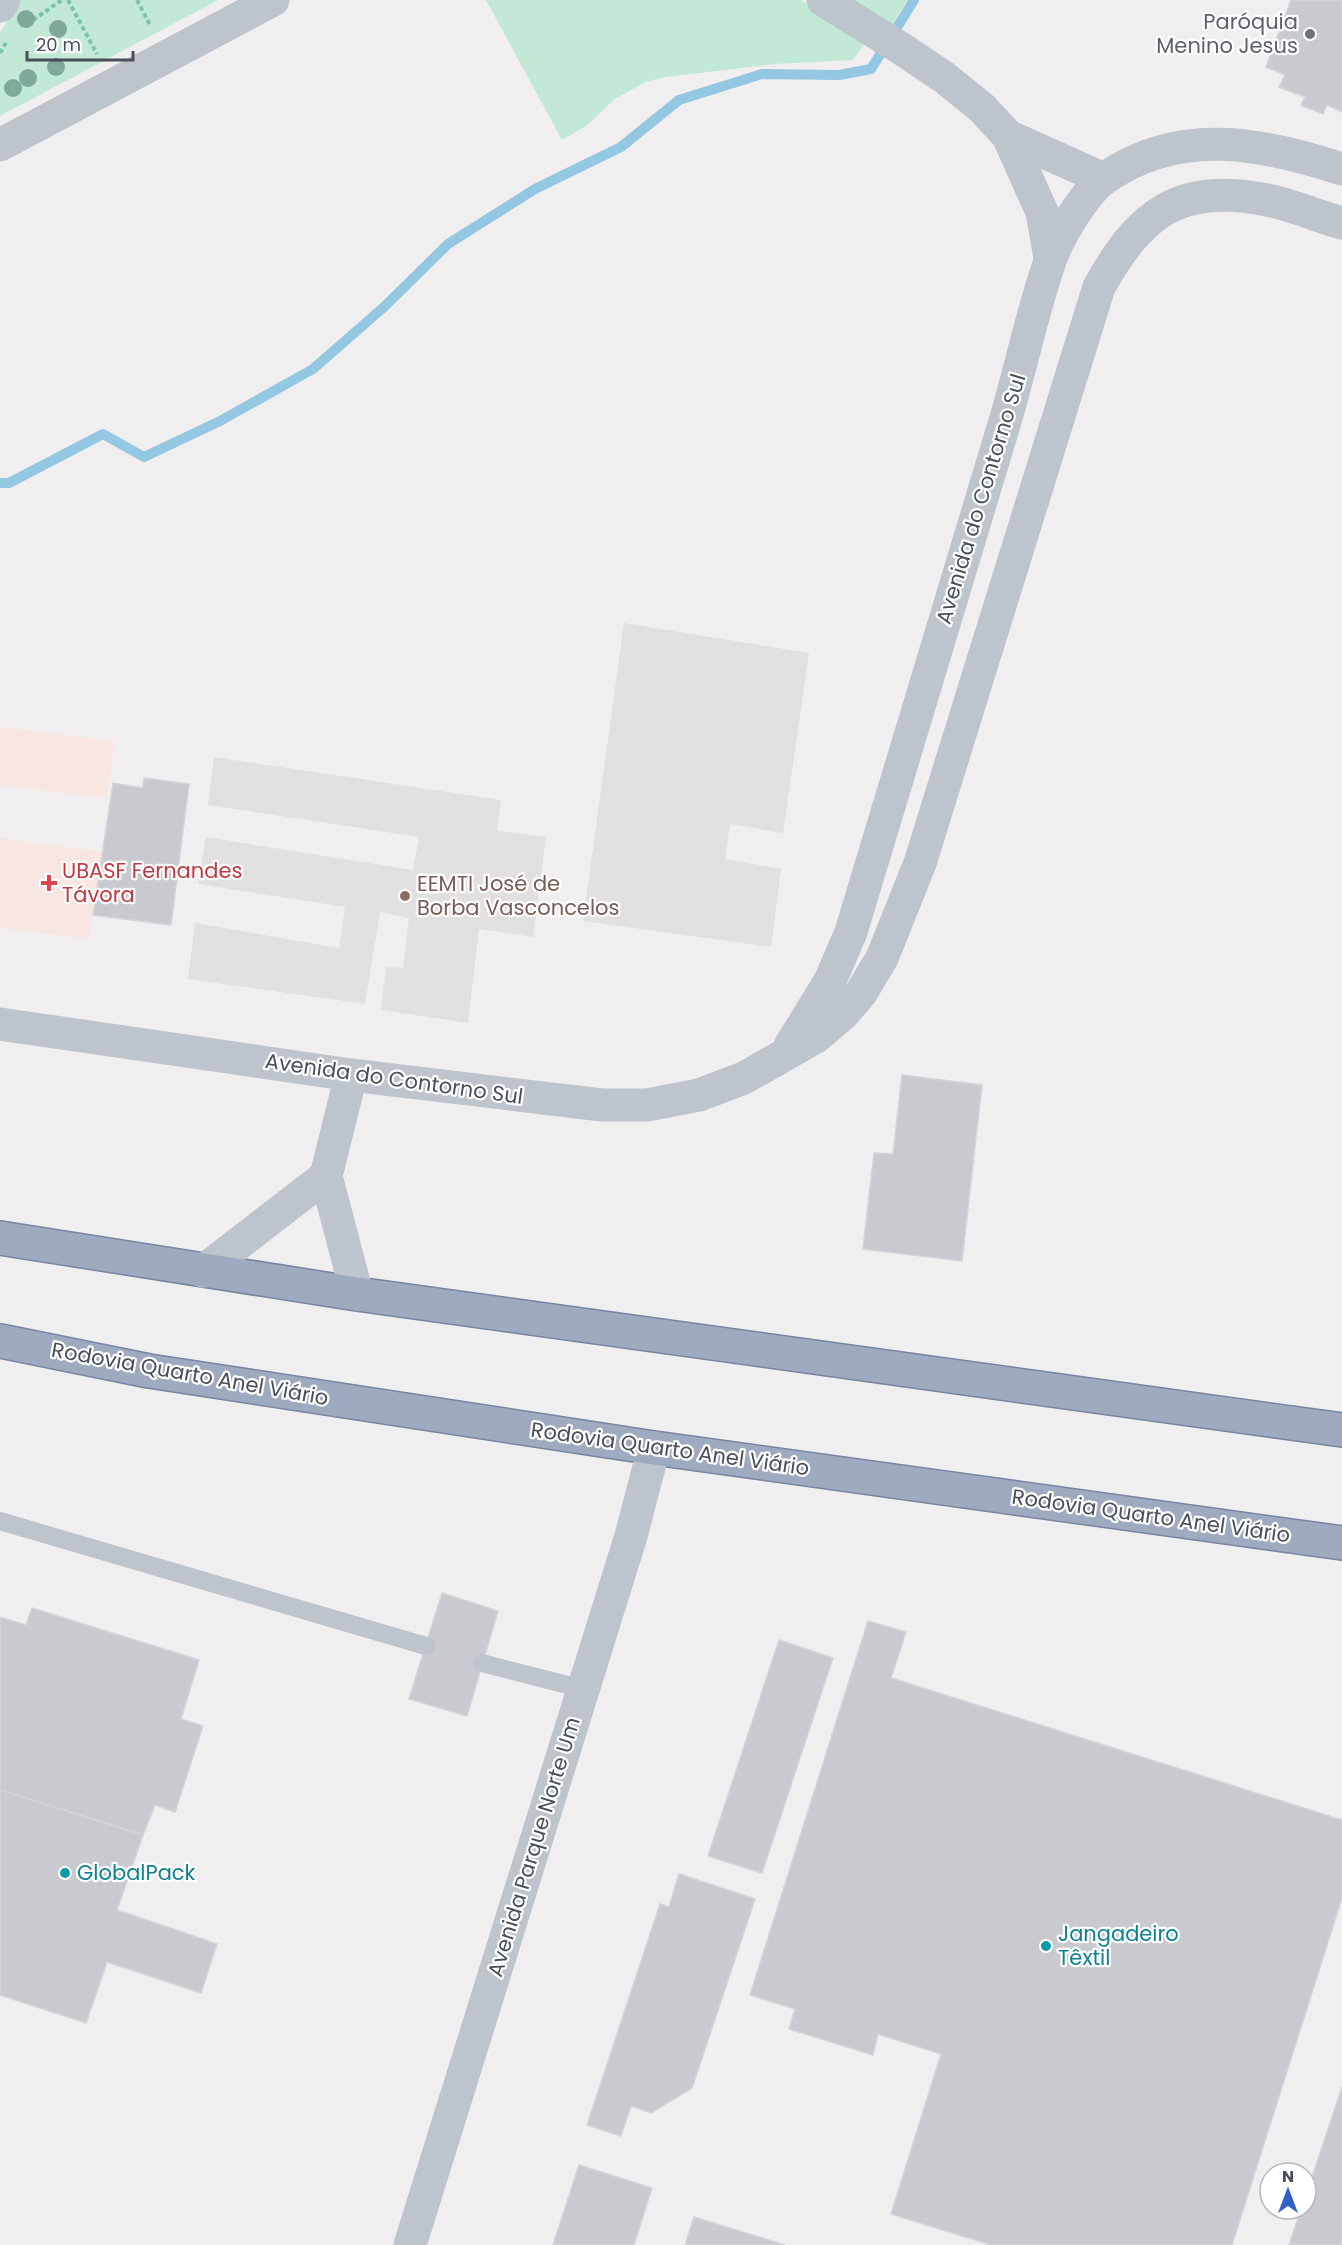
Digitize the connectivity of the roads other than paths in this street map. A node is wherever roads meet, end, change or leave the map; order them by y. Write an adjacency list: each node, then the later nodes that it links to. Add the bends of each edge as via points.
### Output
1 (4, 0): 4 (street)
2 (273, 0): 6 (street)
3 (824, 0): 5 (street, via 945,78)
4 (0, 6)
5 (1008, 136): 8 (street); 10 (street, via 1042,212)
6 (0, 145)
7 (1342, 169): 8 (street, Avenida do Contorno Sul, via 1242,144 1208,143 1143,157)
8 (1104, 179): 10 (street, Avenida do Contorno Sul, via 1072,218)
9 (1342, 224): 12 (street, Avenida do Contorno Sul, via 1269,200 1228,194 1194,196 1150,220 1114,260 1099,287 920,863 882,958 843,1014)
10 (1050, 258): 12 (street, Avenida do Contorno Sul, via 1011,402 851,932 830,981)
11 (0, 1024): 13 (street, Avenida do Contorno Sul)
12 (782, 1058): 13 (street, Avenida do Contorno Sul, via 699,1095 647,1105 602,1105)
13 (351, 1075): 14 (street)
14 (327, 1176): 16 (street); 17 (street)
15 (0, 1238): 16 (highway)
16 (203, 1271): 17 (highway)
17 (357, 1294): 19 (highway)
18 (0, 1341): 20 (highway, Rodovia Quarto Anel Viário, via 149,1371)
19 (1342, 1430)
20 (654, 1448): 22 (highway, Rodovia Quarto Anel Viário); 25 (street, Avenida Parque Norte Um)
21 (0, 1521): 23 (lane)
22 (1342, 1542)
23 (426, 1646)
24 (482, 1663): 25 (lane)
25 (583, 1689): 26 (street, Avenida Parque Norte Um)
26 (410, 2245)

